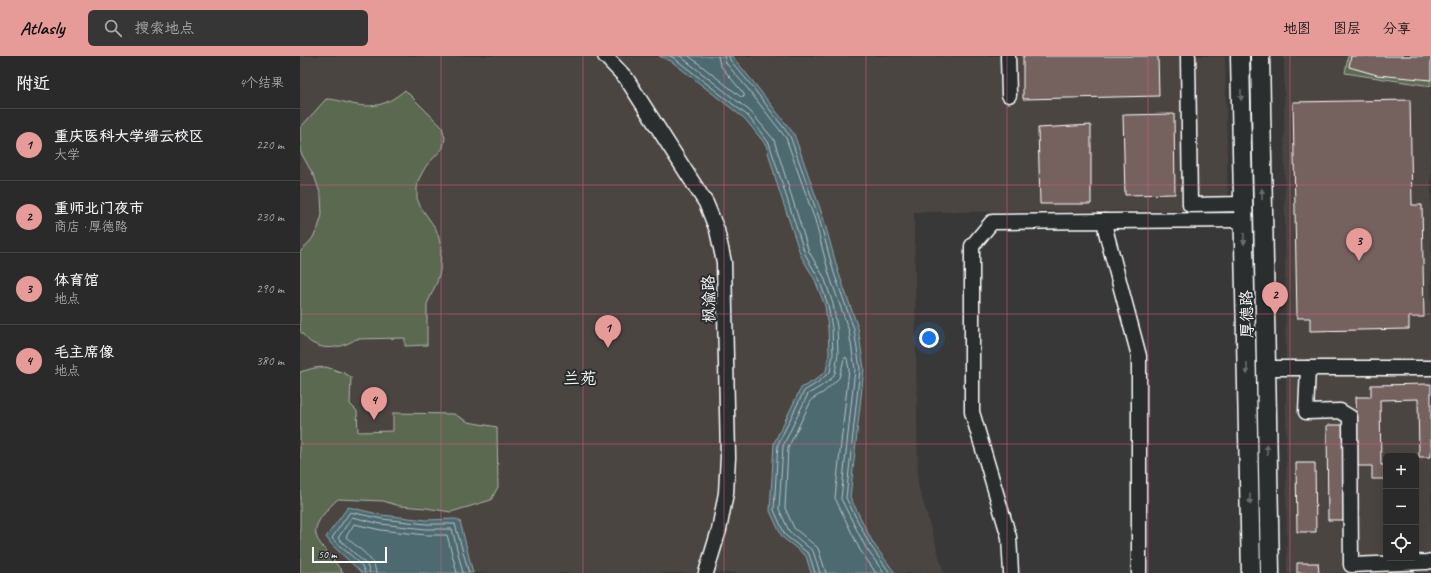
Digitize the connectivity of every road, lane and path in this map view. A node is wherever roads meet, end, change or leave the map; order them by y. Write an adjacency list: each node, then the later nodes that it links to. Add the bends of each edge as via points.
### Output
1 (605, 56): 13 (street, 枫渝路, via 626,78 706,203 717,230 724,262 728,457 726,493 719,530)
2 (1008, 56): 6 (street)
3 (1188, 56): 7 (street, via 1190,205)
4 (1240, 56): 7 (main road, 厚德路, one-way to 7)
5 (1260, 56): 9 (main road, 厚德路, one-way to 5)
6 (1009, 95)
7 (1244, 212): 8 (street); 16 (main road, 厚德路, one-way to 16)
8 (1105, 221): 14 (street, via 992,222 972,246 972,412 1009,537); 15 (street, via 1139,356)
9 (1266, 368): 10 (street); 17 (main road, 厚德路, one-way to 9)
10 (1308, 368): 11 (street); 12 (street, via 1306,412 1340,411 1350,417 1351,565)
11 (1431, 368)
12 (1431, 561)
13 (706, 573)
14 (1011, 573)
15 (1140, 573)
16 (1251, 573)
17 (1270, 573)

